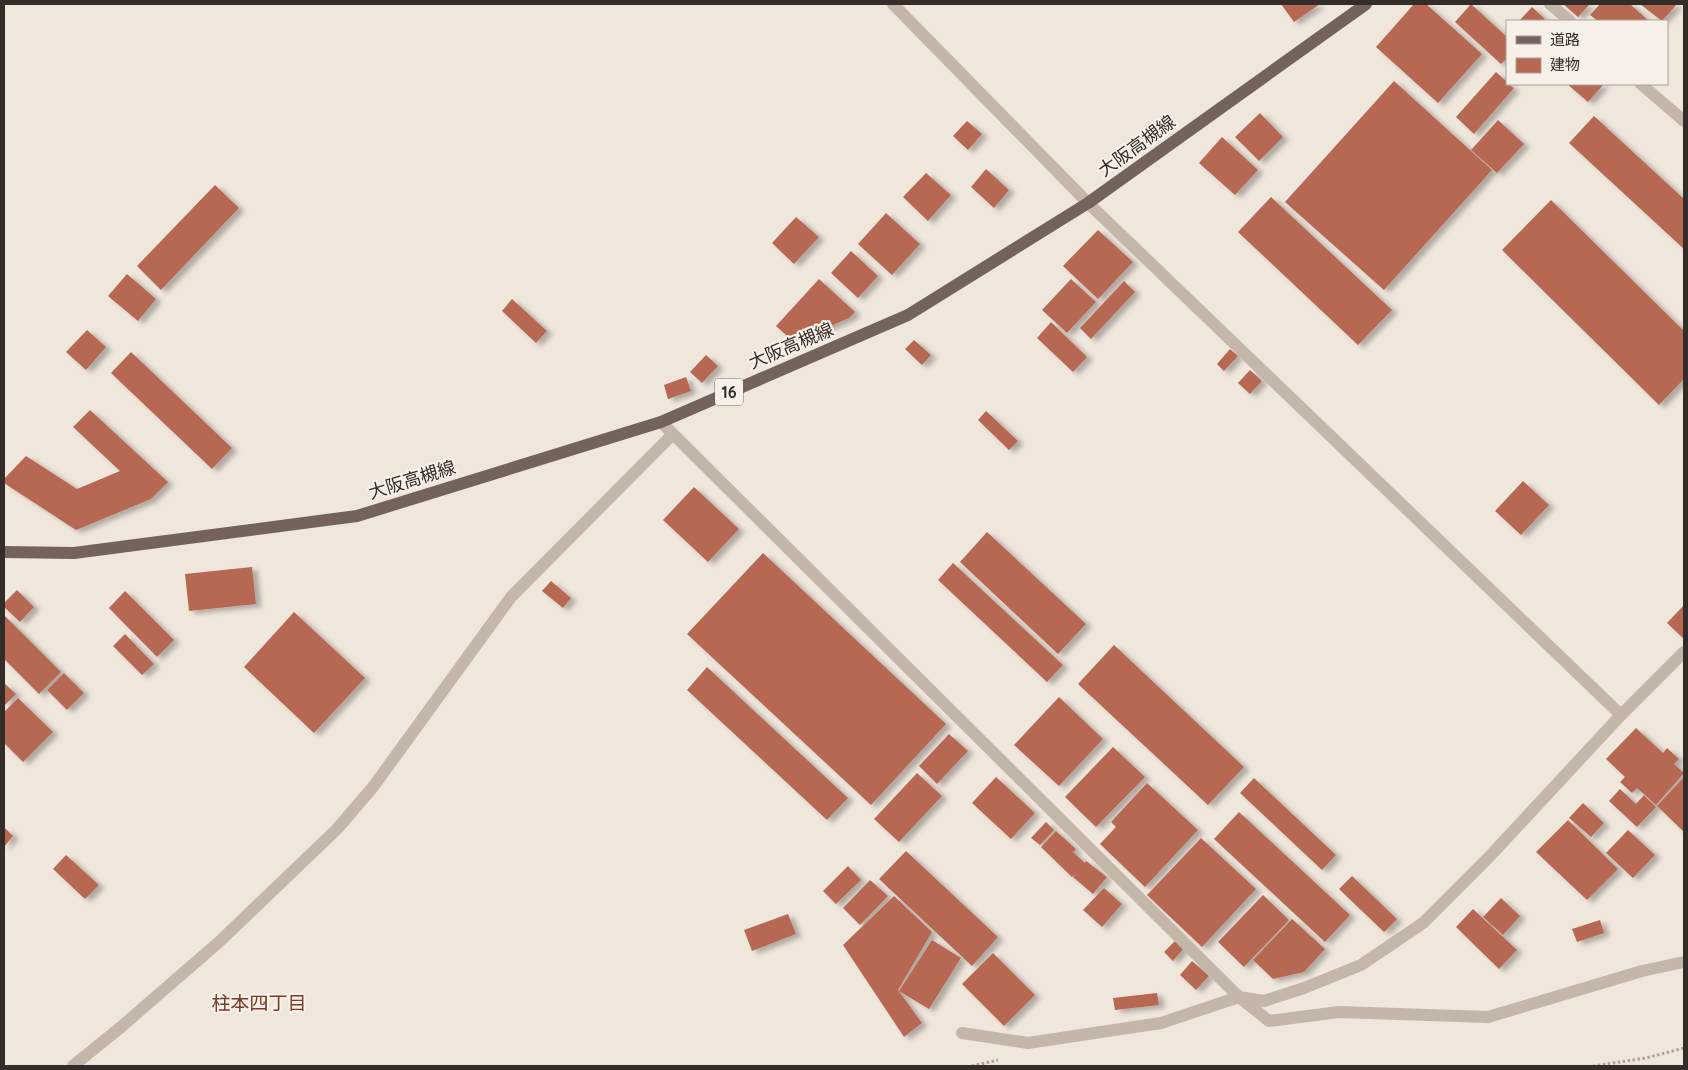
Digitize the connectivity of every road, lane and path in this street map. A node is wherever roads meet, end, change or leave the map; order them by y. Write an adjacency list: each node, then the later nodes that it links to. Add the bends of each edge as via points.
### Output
1 (893, 4): 7 (street)
2 (1366, 4): 7 (main road, 大阪高槻線 / 16)
3 (1550, 4): 4 (street)
4 (1569, 20)
5 (1643, 85): 6 (street)
6 (1684, 121)
7 (1088, 203): 8 (main road, 大阪高槻線 / 16, via 908,315); 12 (street)
8 (660, 422): 9 (street); 10 (main road, 大阪高槻線 / 16, via 357,516 74,553)
9 (673, 434): 14 (street); 17 (street, via 512,597 373,787 337,829 219,942)
10 (4, 552)
11 (1684, 652): 12 (street)
12 (1621, 715): 14 (street, via 1423,923 1361,965 1304,988 1264,1001)
13 (1684, 962): 14 (street, via 1642,971 1488,1017 1339,1012 1269,1021)
14 (1239, 997): 15 (street, via 1161,1023 1028,1043)
15 (962, 1032)
16 (1684, 1048): 18 (path)
17 (73, 1066)
18 (1593, 1066)

